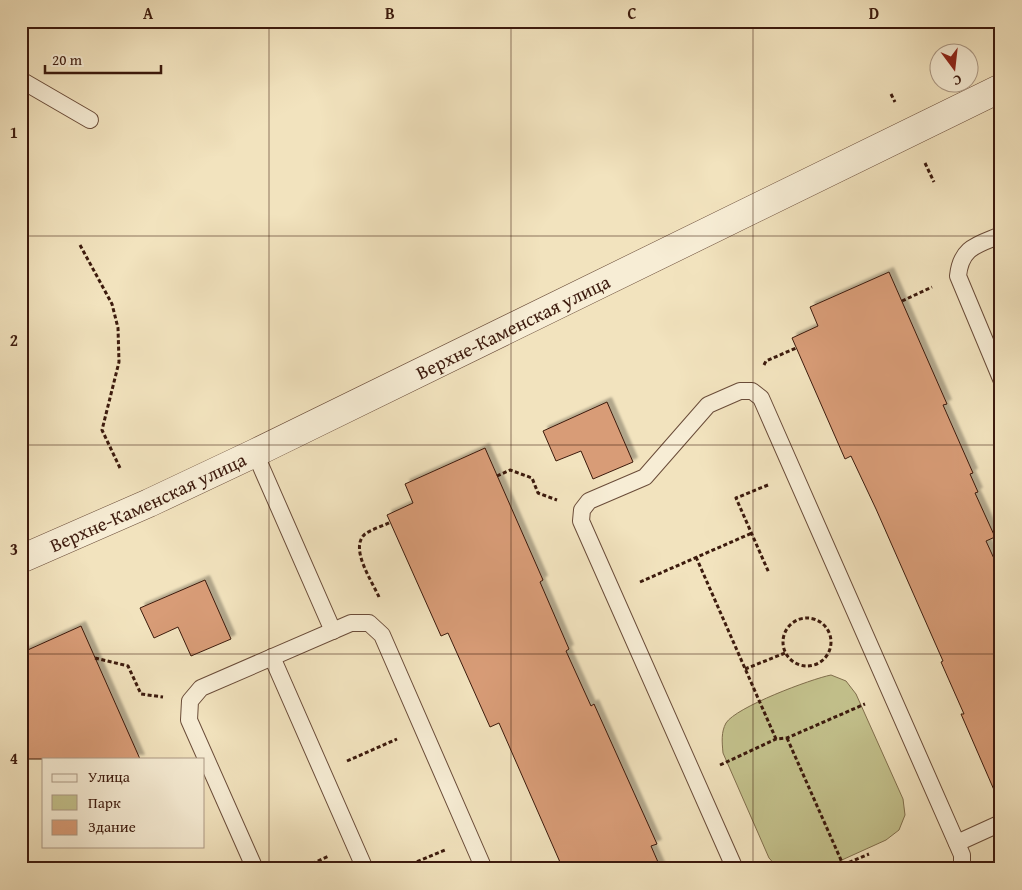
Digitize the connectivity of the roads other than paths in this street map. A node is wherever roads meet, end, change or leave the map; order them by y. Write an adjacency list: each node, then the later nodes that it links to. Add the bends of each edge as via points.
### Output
1 (21, 80): 3 (lane)
2 (1001, 88): 6 (street, Верхне-Каменская улица)
3 (90, 120)
4 (1001, 235): 5 (lane, via 970,249 959,261 958,276)
5 (1001, 379)
6 (255, 454): 7 (street, Верхне-Каменская улица); 8 (lane)
7 (21, 559)
8 (333, 631): 9 (lane); 14 (lane, via 351,623 369,623 382,635)
9 (272, 657): 12 (lane, via 201,688 190,701 189,720); 13 (lane)
10 (1001, 823): 11 (lane)
11 (957, 843): 15 (lane, via 761,398 752,391 740,391 708,405 645,477 589,501 582,510 581,522); 16 (lane, via 962,855)
12 (255, 869)
13 (365, 869)
14 (484, 869)
15 (734, 869)
16 (960, 869)

